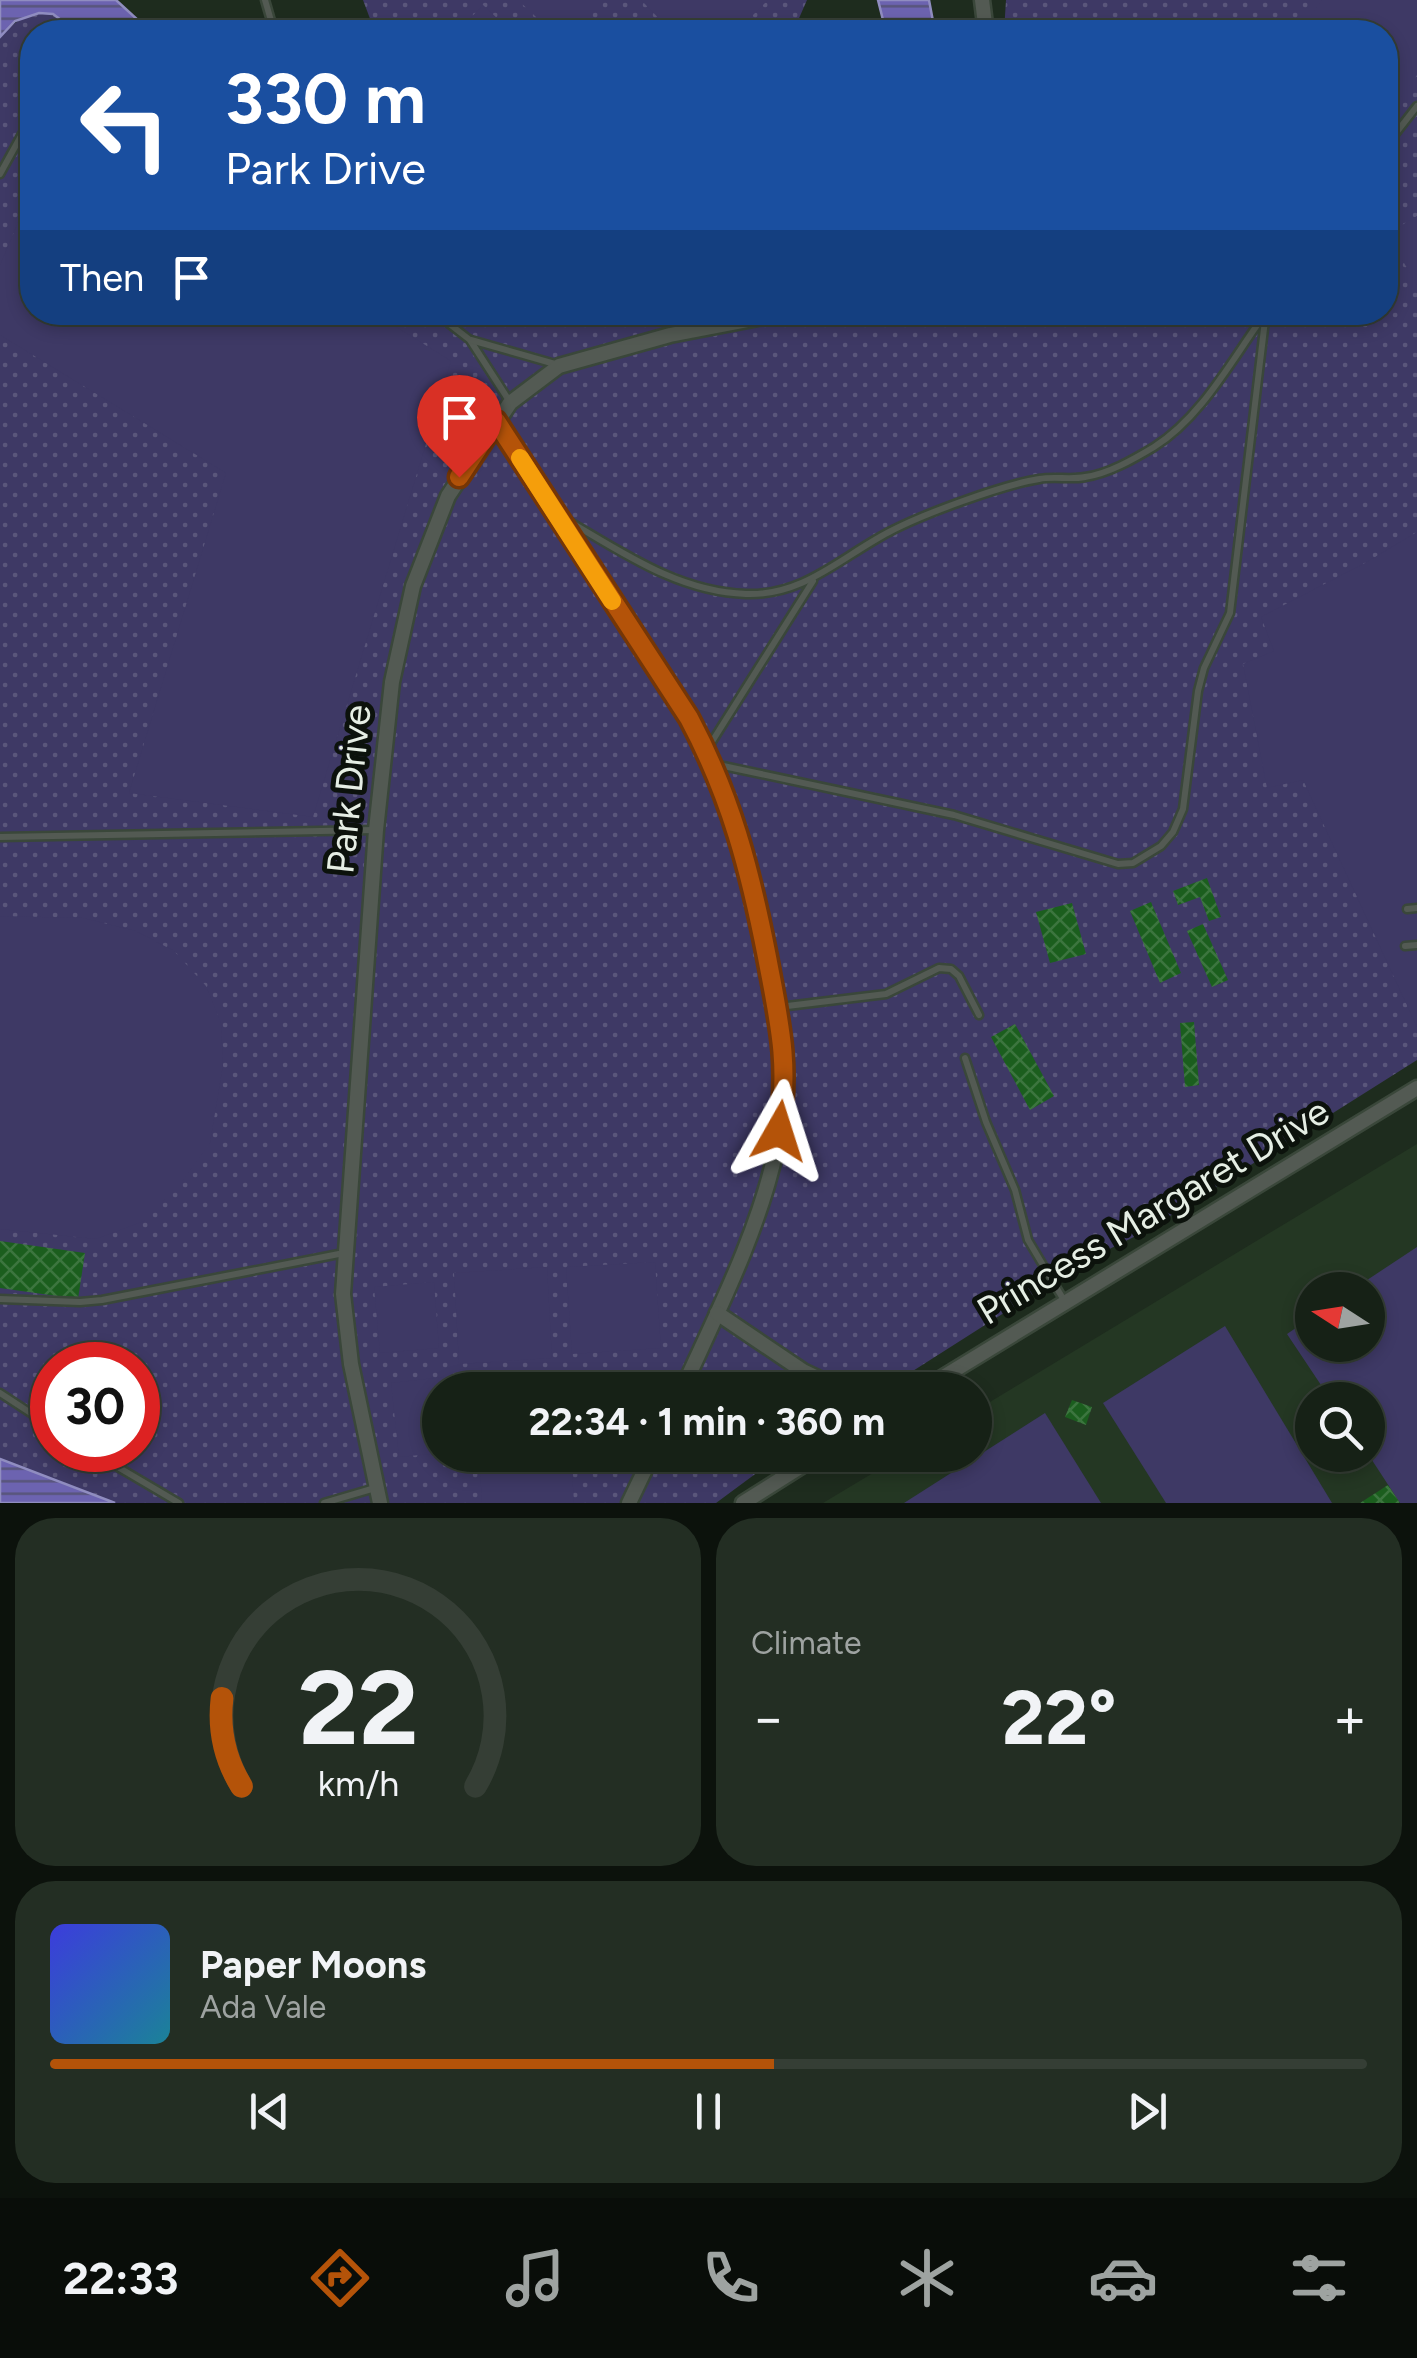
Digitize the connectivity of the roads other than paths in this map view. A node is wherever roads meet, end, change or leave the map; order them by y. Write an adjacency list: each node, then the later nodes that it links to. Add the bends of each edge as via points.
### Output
1 (1417, 106): 2 (lane)
2 (1398, 130)
3 (20, 138): 4 (lane)
4 (0, 174)
5 (451, 325): 9 (lane)
6 (722, 325): 10 (street, Park Drive)
7 (1257, 325): 14 (lane, via 1187,421 1155,446 1086,477 1022,482 924,518)
8 (1264, 325): 15 (lane, via 1230,612 1198,691 1183,809 1162,846 1118,864 954,814)
9 (470, 340): 10 (lane); 11 (lane)
10 (559, 366): 11 (street, Park Drive)
11 (510, 403): 12 (street, Park Drive)
12 (496, 421): 13 (street); 16 (street, Park Drive, via 448,496 413,586 392,682)
13 (555, 514): 14 (lane, via 688,584 747,594); 15 (street)
14 (814, 580): 15 (lane)
15 (710, 758): 22 (street, via 749,867)
16 (376, 830): 17 (lane); 26 (street, Park Drive)
17 (0, 837)
18 (1417, 908): 19 (lane)
19 (1406, 909)
20 (1417, 945): 21 (lane)
21 (1405, 946)
22 (778, 1008): 23 (lane, via 886,994 940,968 959,976); 29 (street, via 786,1064 776,1150)
23 (979, 1015)
24 (965, 1058): 28 (lane, via 1028,1240)
25 (1417, 1088): 28 (street, Princess Margaret Drive)
26 (345, 1252): 27 (lane, via 116,1298); 38 (street, Park Drive, via 346,1327)
27 (0, 1299)
28 (1065, 1303): 32 (street, Princess Margaret Drive)
29 (717, 1314): 30 (street); 31 (street)
30 (690, 1372)
31 (806, 1372)
32 (952, 1372)
33 (0, 1392): 34 (lane)
34 (30, 1412)
35 (126, 1472): 39 (lane)
36 (644, 1472): 41 (street)
37 (792, 1472): 42 (street)
38 (378, 1495): 40 (lane)
39 (179, 1503)
40 (324, 1503)
41 (628, 1503)
42 (743, 1503)

